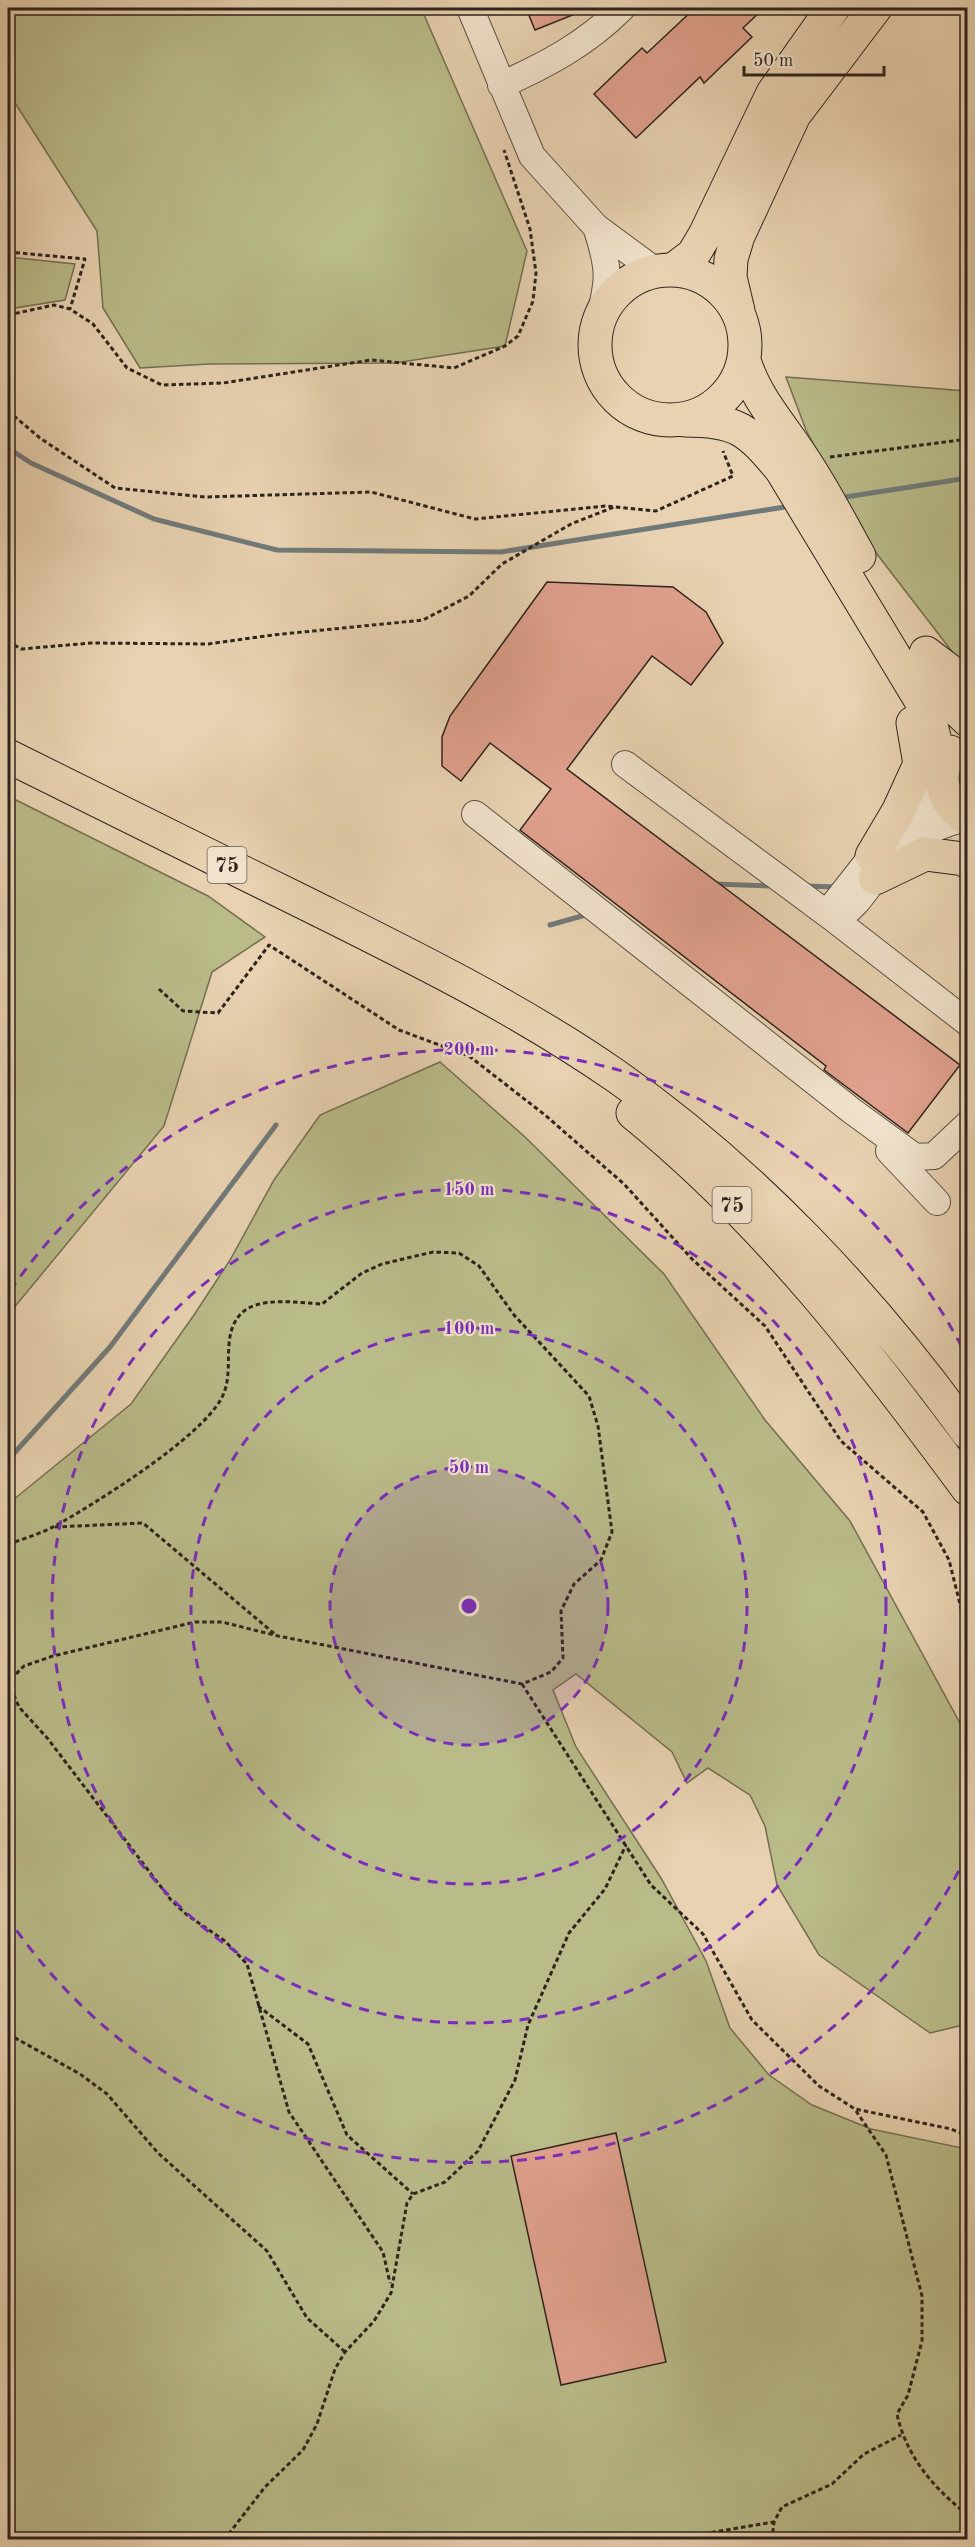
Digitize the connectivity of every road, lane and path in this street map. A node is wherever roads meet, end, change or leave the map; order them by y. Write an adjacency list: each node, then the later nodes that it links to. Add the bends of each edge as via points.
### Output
1 (470, 8): 5 (street)
2 (622, 8): 5 (street, via 566,53)
3 (833, 8): 9 (main road, via 773,93 693,255)
4 (875, 8): 12 (main road, via 794,115 738,236 730,277)
5 (501, 85): 7 (street, via 532,156)
6 (504, 147): 10 (path, via 530,229 536,273 533,301 518,336 505,346 454,368 371,360 223,383 162,385 127,368 93,324)
7 (596, 227): 9 (street); 13 (street, via 609,280)
8 (8, 252): 10 (path, via 85,259)
9 (665, 271): 12 (main road, via 694,274 714,284); 13 (main road, via 634,279 618,291 605,307)
10 (70, 309): 11 (path, via 54,305)
11 (8, 315)
12 (740, 318): 14 (main road)
13 (597, 329): 16 (main road, via 597,361 614,395 646,417)
14 (744, 360): 16 (main road, via 737,380 715,406); 18 (main road, via 759,399)
15 (8, 411): 20 (path, via 40,438 115,488 205,497 371,492 475,519)
16 (675, 420): 22 (main road, via 723,421 758,442 781,469)
17 (968, 439): 18 (path)
18 (805, 461): 22 (main road)
19 (733, 477): 20 (path, via 656,511)
20 (615, 507): 21 (path, via 571,524 502,564 469,596 423,620 208,644 91,643 21,649)
21 (8, 641)
22 (903, 651): 23 (main road); 24 (main road); 28 (main road, via 928,712); 32 (main road, via 920,764)
23 (968, 685)
24 (968, 720)
25 (968, 737): 28 (main road, via 951,751)
26 (8, 756): 34 (main road, 75)
27 (625, 764): 33 (street)
28 (942, 778): 30 (main road, via 950,805); 32 (street, via 920,816)
29 (475, 814): 37 (street)
30 (967, 819): 32 (street, via 950,819)
31 (968, 862): 32 (main road, via 925,854)
32 (873, 867): 33 (street, via 831,908)
33 (834, 919): 36 (street)
34 (446, 973): 40 (main road, 75, via 556,1036 690,1132 805,1240 880,1321); 41 (main road, 75, via 561,1054 640,1119 767,1240 877,1365)
35 (159, 989): 44 (path, via 183,1011 218,1013 269,945 399,1030 469,1056 544,1115 624,1184 693,1259 765,1326 841,1441 922,1512 949,1560)
36 (968, 1023)
37 (852, 1112): 38 (street, via 915,1157 934,1156); 39 (street)
38 (968, 1124)
39 (937, 1202)
40 (968, 1433)
41 (968, 1489)
42 (53, 1527): 43 (path); 45 (path, via 143,1523); 47 (path, via 159,1459 206,1418 221,1400 230,1376 230,1334 239,1314 265,1302 322,1304 362,1273 382,1264 433,1252 459,1254 479,1266 514,1315 589,1395 598,1426 612,1532 601,1560 574,1584 561,1611 562,1658 551,1672)
43 (8, 1544)
44 (968, 1635)
45 (278, 1636): 46 (path, via 222,1622 195,1622 52,1656 24,1666); 47 (path)
46 (8, 1681): 49 (path, via 19,1707 171,1900 225,1941 246,1964)
47 (522, 1684): 48 (path)
48 (626, 1845): 51 (path, via 651,1885 703,1934 752,2020 819,2086); 53 (path, via 605,1890 569,1933 528,2025 515,2080 478,2151 445,2182)
49 (258, 2006): 53 (path, via 308,2044 347,2135); 54 (path, via 289,2112 383,2252)
50 (8, 2034): 55 (path, via 80,2074 106,2094 158,2153 267,2251 307,2318)
51 (855, 2109): 52 (path); 56 (path, via 886,2155 922,2296 922,2341 908,2395 897,2414)
52 (968, 2136)
53 (413, 2194): 54 (path, via 407,2203)
54 (391, 2285): 55 (path, via 391,2293 374,2321)
55 (345, 2352): 59 (path, via 303,2451 265,2487)
56 (902, 2435): 57 (path, via 924,2474); 58 (path, via 864,2454 832,2484 782,2507)
57 (968, 2515)
58 (774, 2522): 60 (path); 61 (path)
59 (224, 2540)
60 (667, 2540)
61 (772, 2540)

